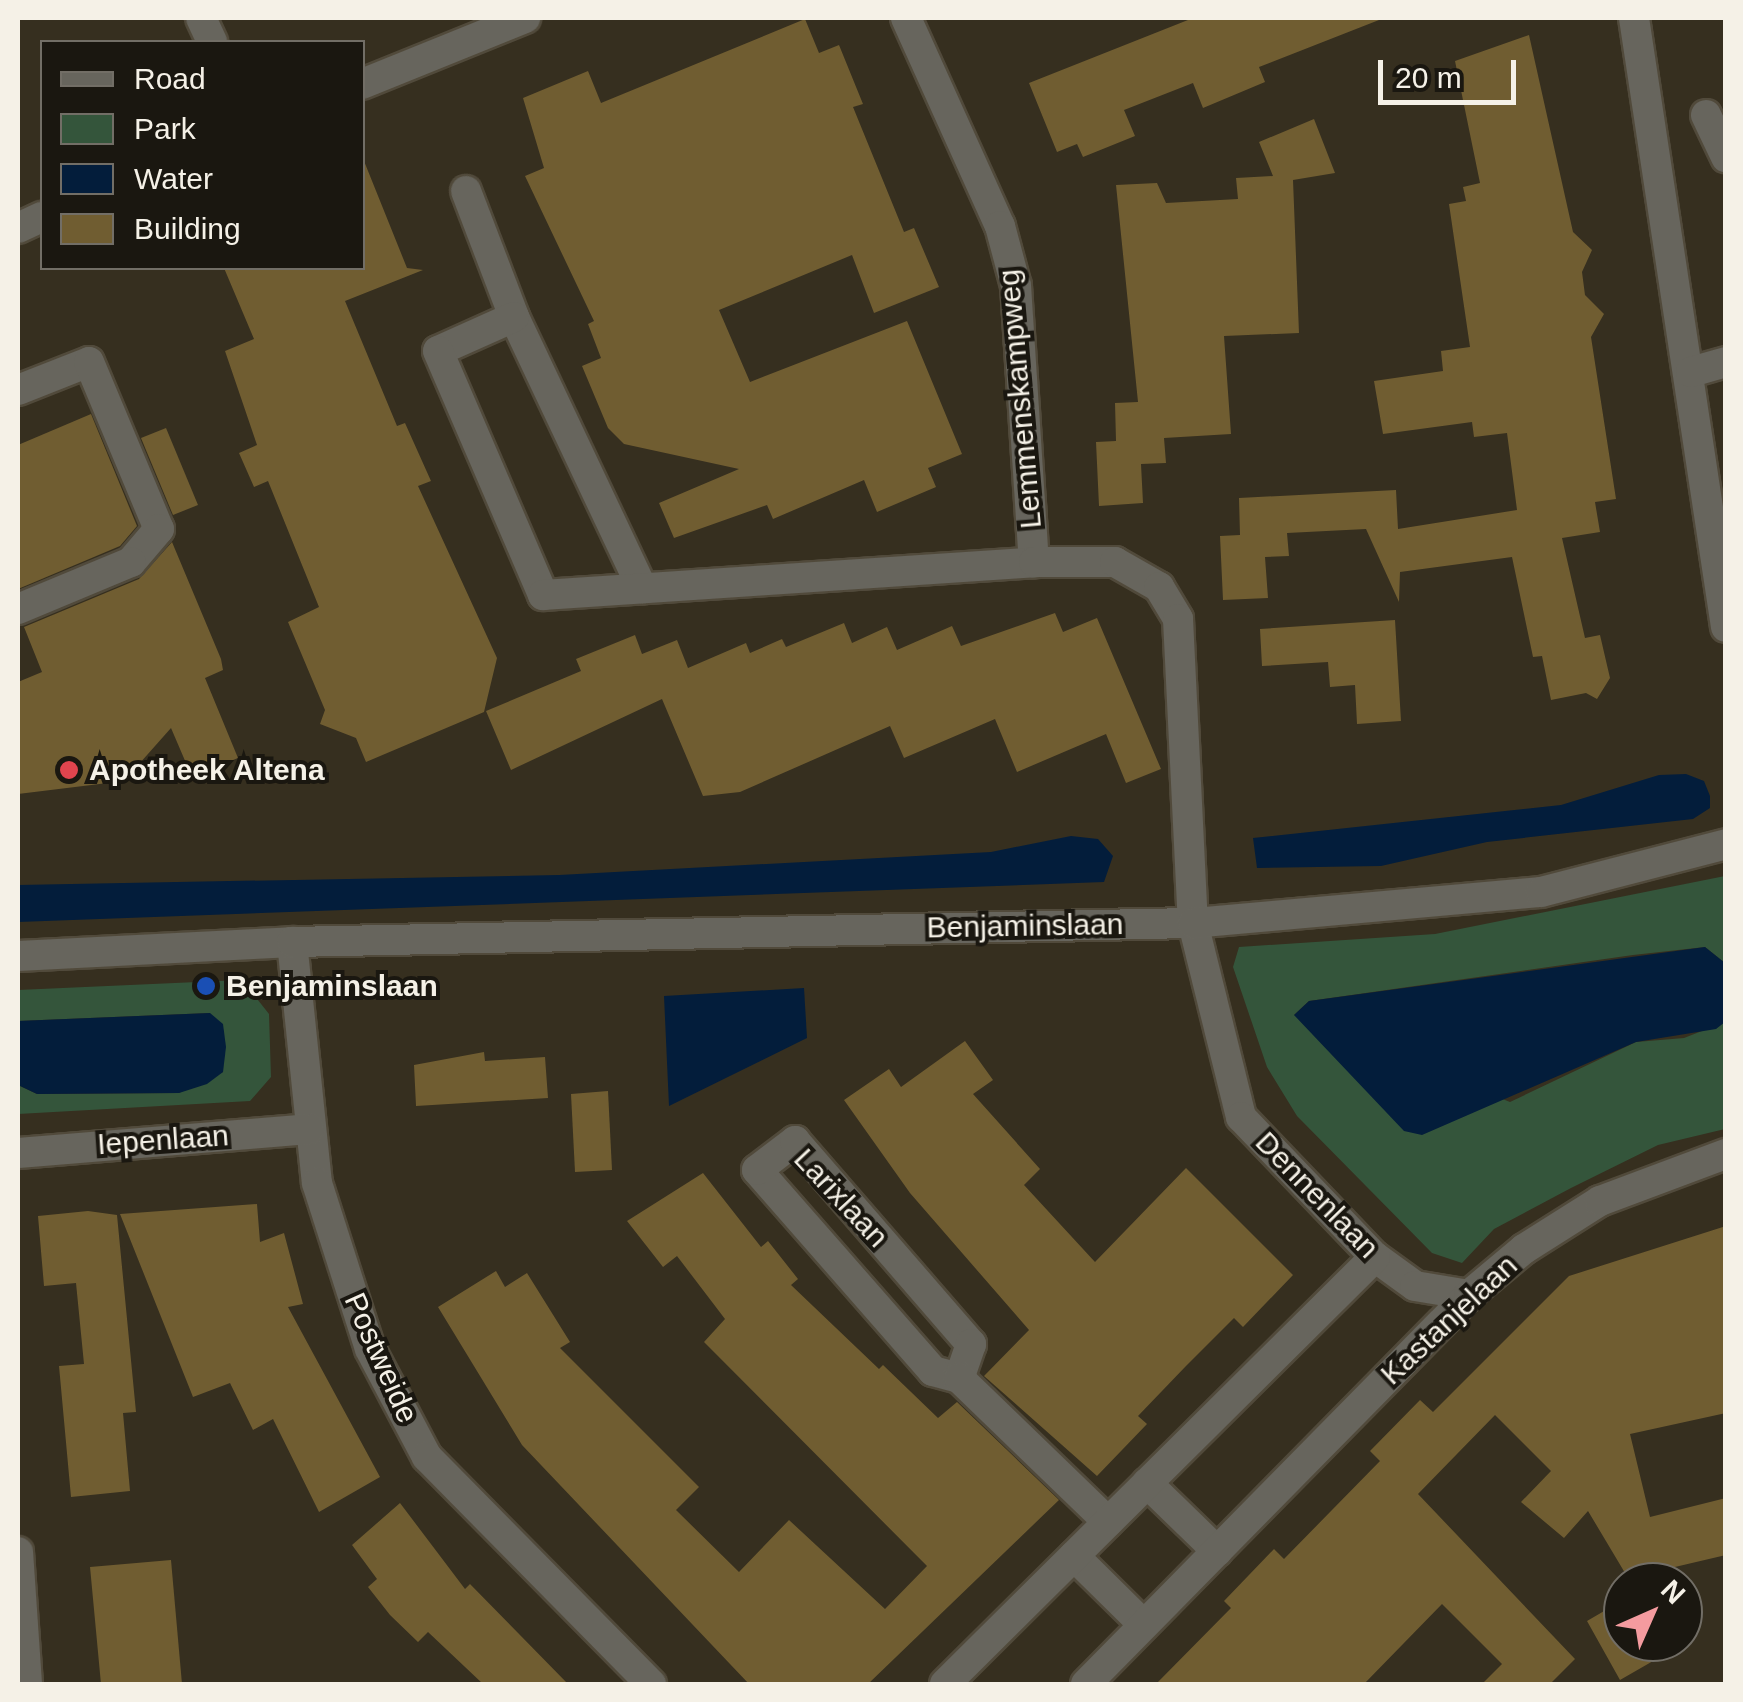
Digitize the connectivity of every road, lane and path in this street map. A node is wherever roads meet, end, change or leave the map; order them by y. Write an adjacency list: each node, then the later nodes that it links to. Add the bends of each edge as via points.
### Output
1 (525, 18): 4 (street)
2 (906, 18): 12 (street, Lemmenskampweg, via 1000,226 1016,286)
3 (1634, 18): 10 (street)
4 (365, 83)
5 (1706, 115): 6 (street)
6 (1726, 157)
7 (466, 191): 8 (street)
8 (514, 317): 13 (street); 13 (street, Lemmenskampweg, via 438,351 543,595)
9 (1726, 362): 10 (street)
10 (1691, 372): 15 (street)
11 (18, 390): 14 (street, via 89,362 159,529 131,562)
12 (1034, 562): 13 (street, Lemmenskampweg); 17 (street, Lemmenskampweg, via 1115,562 1159,587 1178,619)
13 (642, 588)
14 (18, 609)
15 (1726, 627)
16 (1726, 844): 17 (street, Benjaminslaan, via 1541,892)
17 (1193, 923): 18 (street, Benjaminslaan); 23 (street, Dennenlaan, via 1241,1117)
18 (292, 942): 19 (street, Benjaminslaan); 20 (street, Postweide)
19 (18, 956)
20 (309, 1129): 21 (street, Iepenlaan); 33 (street, Postweide, via 334,1248 370,1348 427,1457)
21 (18, 1153)
22 (1726, 1154): 24 (street, Kastanjelaan, via 1600,1201)
23 (1375, 1257): 24 (street, Dennenlaan, via 1415,1286); 26 (street)
24 (1469, 1295): 28 (street, Kastanjelaan)
25 (959, 1378): 25 (street, Larixlaan, via 970,1344 796,1140 757,1170 933,1371); 27 (street, Larixlaan)
26 (1147, 1483): 27 (street); 28 (street)
27 (1108, 1522): 30 (street)
28 (1217, 1551): 31 (street, Kastanjelaan)
29 (18, 1552): 32 (street)
30 (1074, 1556): 31 (street); 34 (street)
31 (1144, 1625): 35 (street, Kastanjelaan)
32 (28, 1684)
33 (651, 1684)
34 (945, 1684)
35 (1086, 1684)

